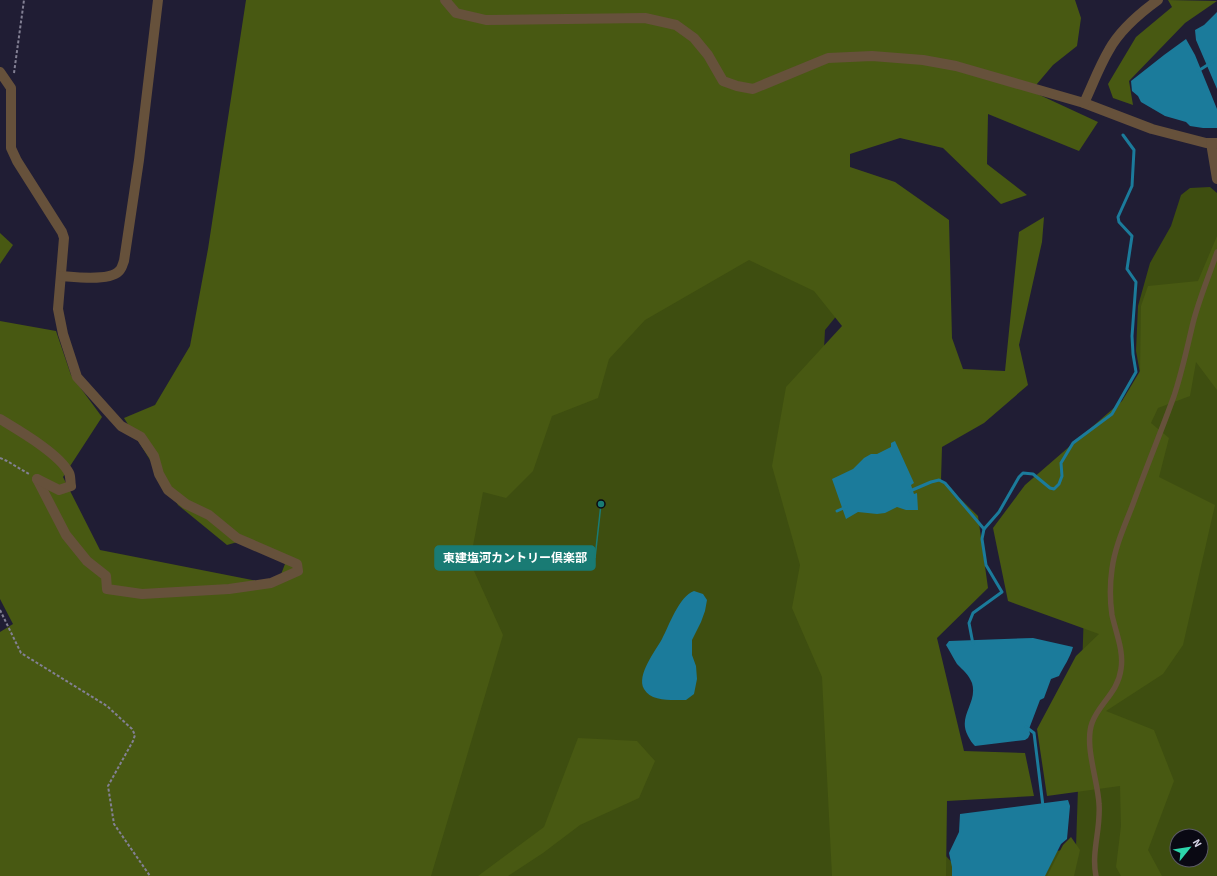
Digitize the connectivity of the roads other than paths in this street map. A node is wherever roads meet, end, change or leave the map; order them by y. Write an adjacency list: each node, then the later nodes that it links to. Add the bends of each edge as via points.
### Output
1 (158, 0): 9 (street, via 124,261 120,270 112,276)
2 (445, 0): 5 (street, via 456,13 486,20 645,18 676,25 694,38 708,55 723,81 753,89 828,58 872,56 923,60 956,66)
3 (1158, 0): 5 (street, via 1126,28 1109,50)
4 (0, 72): 9 (street, via 11,88 11,148 64,238)
5 (1084, 104): 6 (street, via 1152,128)
6 (1214, 143): 7 (street)
7 (1217, 179)
8 (1217, 252): 11 (lane, via 1193,322 1174,396 1122,531 1112,569 1112,614 1121,649 1122,668 1114,691 1097,712 1090,735 1100,804 1099,830 1094,853)
9 (61, 276): 10 (street, via 58,309 77,378 121,426 141,437 154,456 159,474 168,490 186,504 209,515 237,538 297,564 298,571 271,583 229,589 142,594 107,589 106,576 87,561 66,535 37,479 60,490 71,486 70,474 42,446)
10 (0, 419)
11 (1096, 876)

